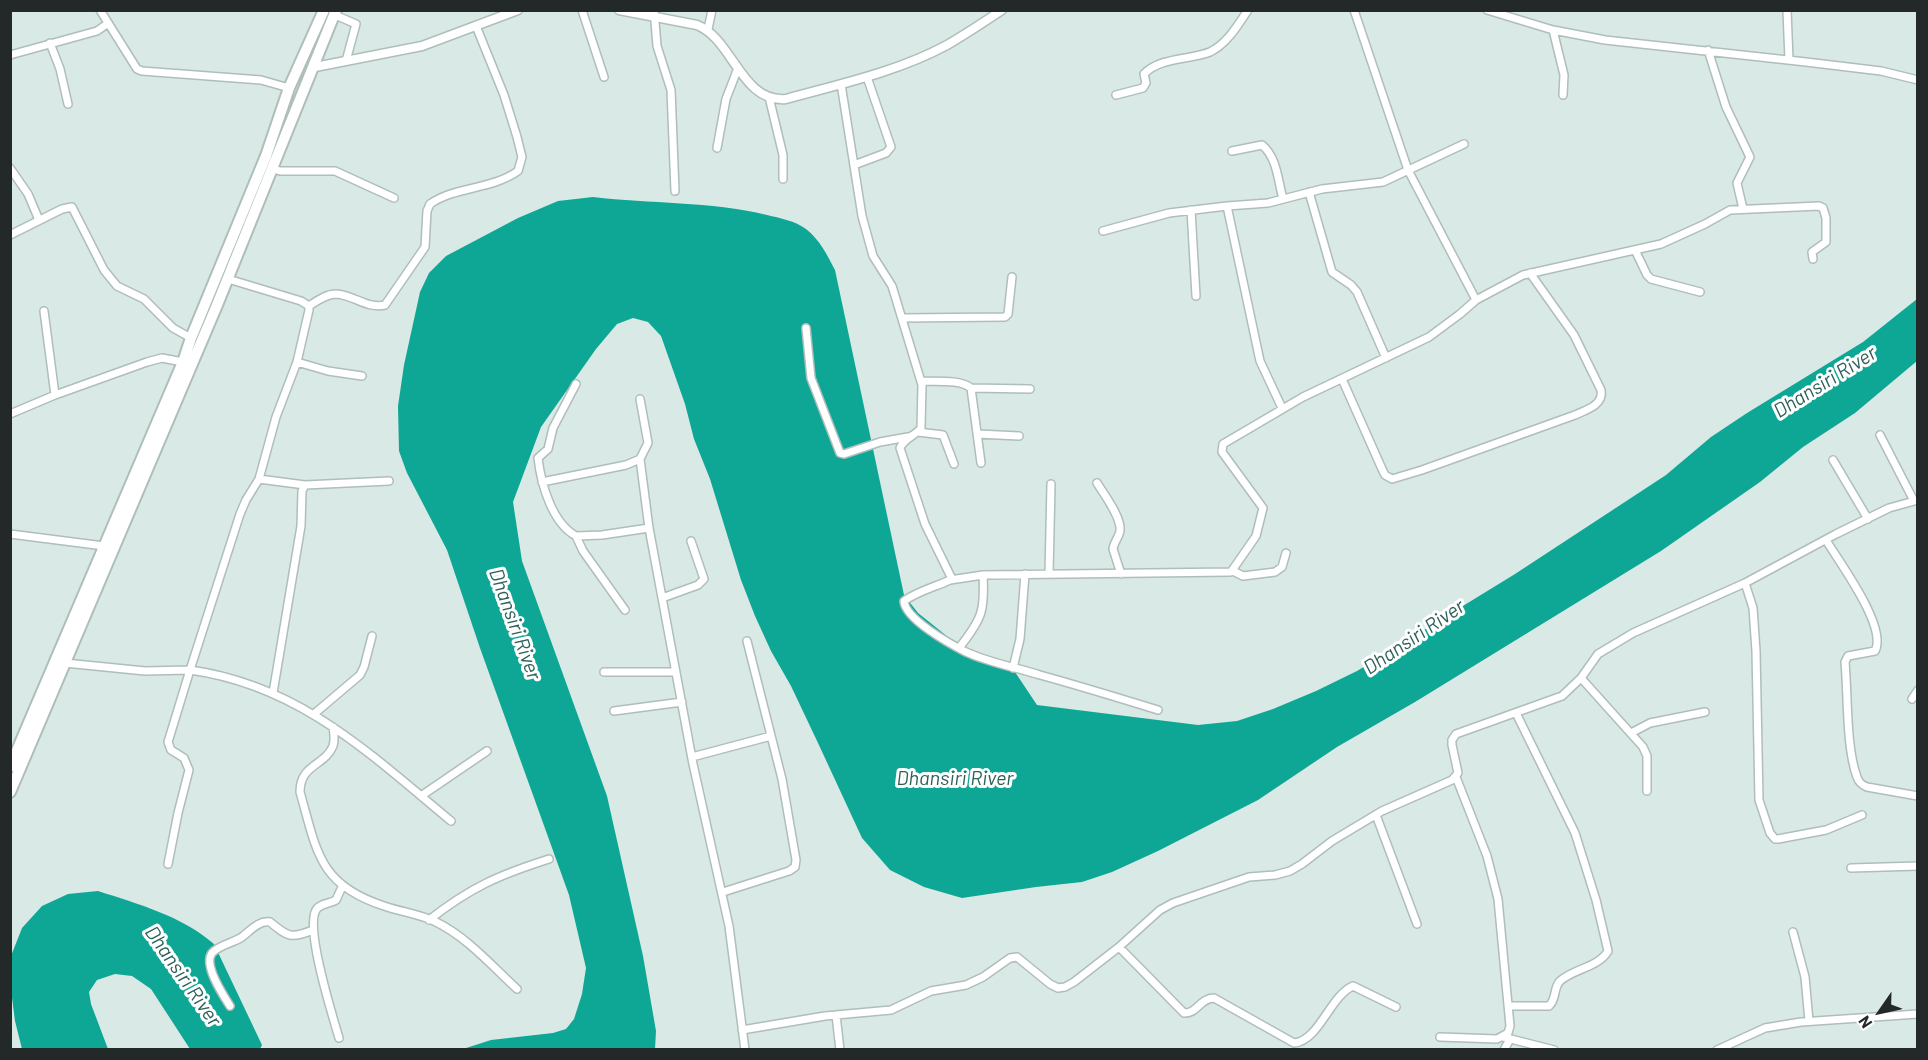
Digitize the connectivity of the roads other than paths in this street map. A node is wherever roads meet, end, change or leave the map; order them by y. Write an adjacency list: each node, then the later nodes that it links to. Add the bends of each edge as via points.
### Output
1 (100, 10): 13 (street)
2 (518, 10): 14 (street)
3 (582, 10): 24 (street)
4 (619, 10): 12 (street)
5 (712, 10): 15 (street)
6 (1002, 10): 25 (street, via 946,45)
7 (1248, 10): 30 (street, via 1215,49 1148,70 1143,88)
8 (1354, 10): 39 (street)
9 (1487, 10): 16 (street)
10 (1787, 10): 20 (street)
11 (332, 12): 21 (street, via 356,24); 22 (main road); 28 (main road)
12 (653, 13): 15 (street); 41 (street, via 657,46 671,90)
13 (107, 24): 17 (street, via 97,31); 28 (street, via 133,65 142,71 261,80)
14 (476, 26): 21 (street, via 422,46); 59 (street, via 517,137 522,157 518,171 430,204 425,247 385,305 370,305 337,294)
15 (708, 29): 23 (street)
16 (1553, 30): 18 (street, via 1610,41); 29 (street, via 1564,75)
17 (50, 43): 19 (street); 32 (street)
18 (1708, 50): 20 (street); 46 (street, via 1726,106 1750,157 1737,183)
19 (10, 55)
20 (1789, 60): 26 (street, via 1873,70)
21 (346, 61): 22 (street)
22 (315, 67): 38 (main road)
23 (738, 68): 31 (street, via 750,84); 34 (street, via 726,99)
24 (603, 77)
25 (867, 77): 27 (street); 36 (street, via 891,147 886,153)
26 (1917, 80)
27 (841, 84): 31 (street, via 786,99); 36 (street)
28 (289, 88): 63 (main road, via 266,156)
29 (1563, 94)
30 (1116, 95)
31 (769, 97): 40 (street, via 783,155)
32 (68, 104)
33 (1464, 144): 39 (street)
34 (717, 148)
35 (1232, 151): 44 (street, via 1262,145 1268,150)
36 (854, 165): 61 (street, via 870,246 889,279)
37 (10, 168): 48 (street, via 28,194)
38 (273, 169): 43 (street, via 334,171); 55 (main road)
39 (1408, 170): 42 (street, via 1383,182); 58 (street)
40 (783, 179)
41 (675, 191)
42 (1309, 192): 44 (street); 64 (street, via 1332,272 1356,292)
43 (394, 198)
44 (1283, 199): 45 (street)
45 (1227, 206): 47 (street); 75 (street, via 1260,361)
46 (1743, 209): 51 (street, via 1730,210 1671,240); 52 (street, via 1823,208 1827,218 1826,242 1812,252)
47 (1191, 210): 49 (street); 57 (street)
48 (39, 220): 50 (street); 63 (street, via 72,207 111,279 144,299 173,328)
49 (1103, 231)
50 (10, 235)
51 (1635, 250): 53 (street); 56 (street, via 1651,279)
52 (1813, 259)
53 (1530, 273): 58 (street); 68 (street, via 1579,343 1601,390 1599,403 1575,415 1392,478 1384,475)
54 (1012, 277): 61 (street, via 1005,317)
55 (228, 279): 59 (street); 113 (main road)
56 (1700, 292)
57 (1196, 297)
58 (1476, 300): 64 (street, via 1429,337)
59 (309, 306): 66 (street)
60 (44, 311): 73 (street)
61 (902, 318): 69 (street)
62 (806, 328): 81 (street, via 811,378 840,453)
63 (191, 338): 65 (main road)
64 (1386, 358): 68 (street)
65 (183, 362): 73 (street, via 162,358); 99 (main road)
66 (297, 362): 67 (street); 86 (street)
67 (362, 376)
68 (1342, 379): 75 (street)
69 (921, 381): 71 (street, via 960,383); 77 (street, via 922,421)
70 (576, 384): 88 (street, via 553,428 548,449 539,456)
71 (971, 388): 72 (street); 78 (street)
72 (1030, 389)
73 (55, 395): 76 (street)
74 (640, 399): 82 (street, via 648,442)
75 (1282, 408): 101 (street, via 1221,447 1264,513 1256,536)
76 (10, 414)
77 (918, 432): 81 (street); 85 (street, via 943,435)
78 (978, 434): 80 (street); 84 (street)
79 (1880, 435): 92 (street)
80 (1018, 436)
81 (908, 437): 106 (street, via 900,448 925,524)
82 (640, 459): 88 (street); 94 (street)
83 (1833, 460): 93 (street)
84 (981, 463)
85 (954, 464)
86 (259, 479): 91 (street); 115 (street, via 240,514)
87 (389, 481): 91 (street)
88 (542, 482): 96 (street, via 563,526)
89 (1097, 483): 104 (street, via 1119,520 1120,531 1113,549)
90 (1051, 484): 103 (street)
91 (305, 485): 120 (street)
92 (1916, 500): 93 (street)
93 (1868, 519): 98 (street)
94 (649, 528): 96 (street); 108 (street)
95 (10, 534): 99 (street)
96 (576, 537): 109 (street)
97 (692, 540): 108 (street, via 704,579)
98 (1826, 540): 107 (street); 138 (street, via 1873,619 1878,645 1875,651 1848,656 1845,663 1856,776 1867,787)
99 (104, 546): 133 (main road)
100 (1286, 553): 101 (street, via 1282,567 1275,572 1243,576)
101 (1233, 571): 104 (street)
102 (1025, 574): 103 (street); 105 (street); 114 (street, via 1020,639)
103 (1049, 574): 104 (street)
104 (1121, 574)
105 (983, 575): 106 (street); 112 (street, via 983,609 975,628)
106 (950, 580): 112 (street, via 911,596 904,603 918,622)
107 (1745, 583): 118 (street, via 1602,650); 140 (street, via 1756,651 1759,800 1770,833 1778,839 1826,830)
108 (662, 598): 117 (street)
109 (625, 610)
110 (372, 636): 127 (street, via 360,675)
111 (747, 641): 130 (street)
112 (959, 648): 114 (street)
113 (65, 663): 115 (street, via 145,671); 136 (main road)
114 (1013, 668): 123 (street)
115 (190, 670): 120 (street, via 234,678); 143 (street, via 168,742 171,750 184,758 189,770)
116 (604, 672): 117 (street)
117 (676, 672): 122 (street)
118 (1581, 678): 126 (street, via 1562,696); 129 (street)
119 (1917, 690): 121 (street)
120 (273, 693): 127 (street)
121 (1912, 699)
122 (682, 702): 124 (street); 132 (street)
123 (1158, 710)
124 (614, 711)
125 (1705, 712): 129 (street, via 1650,723)
126 (1516, 713): 134 (street, via 1456,734 1452,745 1458,768); 155 (street, via 1575,832 1608,951 1603,958 1561,980 1550,1006)
127 (314, 714): 128 (street)
128 (333, 727): 137 (street); 146 (street, via 333,746 306,772 300,792 326,868)
129 (1631, 733): 135 (street, via 1647,756)
130 (771, 736): 132 (street); 147 (street, via 782,779 795,867)
131 (487, 751): 137 (street)
132 (692, 757): 147 (street)
133 (10, 767)
134 (1456, 777): 139 (street); 155 (street, via 1487,856 1498,899)
135 (1647, 791)
136 (10, 792)
137 (421, 796): 141 (street)
138 (1917, 796)
139 (1376, 815): 149 (street); 152 (street, via 1290,871 1249,877 1173,903)
140 (1862, 815)
141 (451, 821)
142 (549, 859): 148 (street, via 485,882)
143 (168, 864)
144 (1917, 866): 145 (street)
145 (1851, 868)
146 (342, 887): 148 (street); 150 (street, via 336,900 315,911)
147 (723, 892): 160 (street)
148 (429, 920): 153 (street, via 468,944)
149 (1417, 924)
150 (313, 930): 154 (street, via 287,935 270,922 263,922 213,952 212,972); 162 (street)
151 (1793, 933): 159 (street, via 1805,977)
152 (1119, 947): 158 (street, via 1065,987 1050,984 1017,957 966,985 931,991 891,1010); 164 (street, via 1184,1013 1214,998)
153 (517, 989)
154 (230, 1006)
155 (1510, 1006): 163 (street)
156 (1396, 1007): 164 (street, via 1353,986 1341,995)
157 (1917, 1014): 159 (street)
158 (836, 1015): 160 (street); 166 (street)
159 (1809, 1021): 169 (street, via 1764,1028)
160 (742, 1030): 165 (street)
161 (1440, 1037): 163 (street)
162 (339, 1038)
163 (1507, 1038): 167 (street); 168 (street)
164 (1301, 1046)
165 (746, 1050)
166 (840, 1050)
167 (1504, 1050)
168 (1554, 1050)
169 (1718, 1050)

